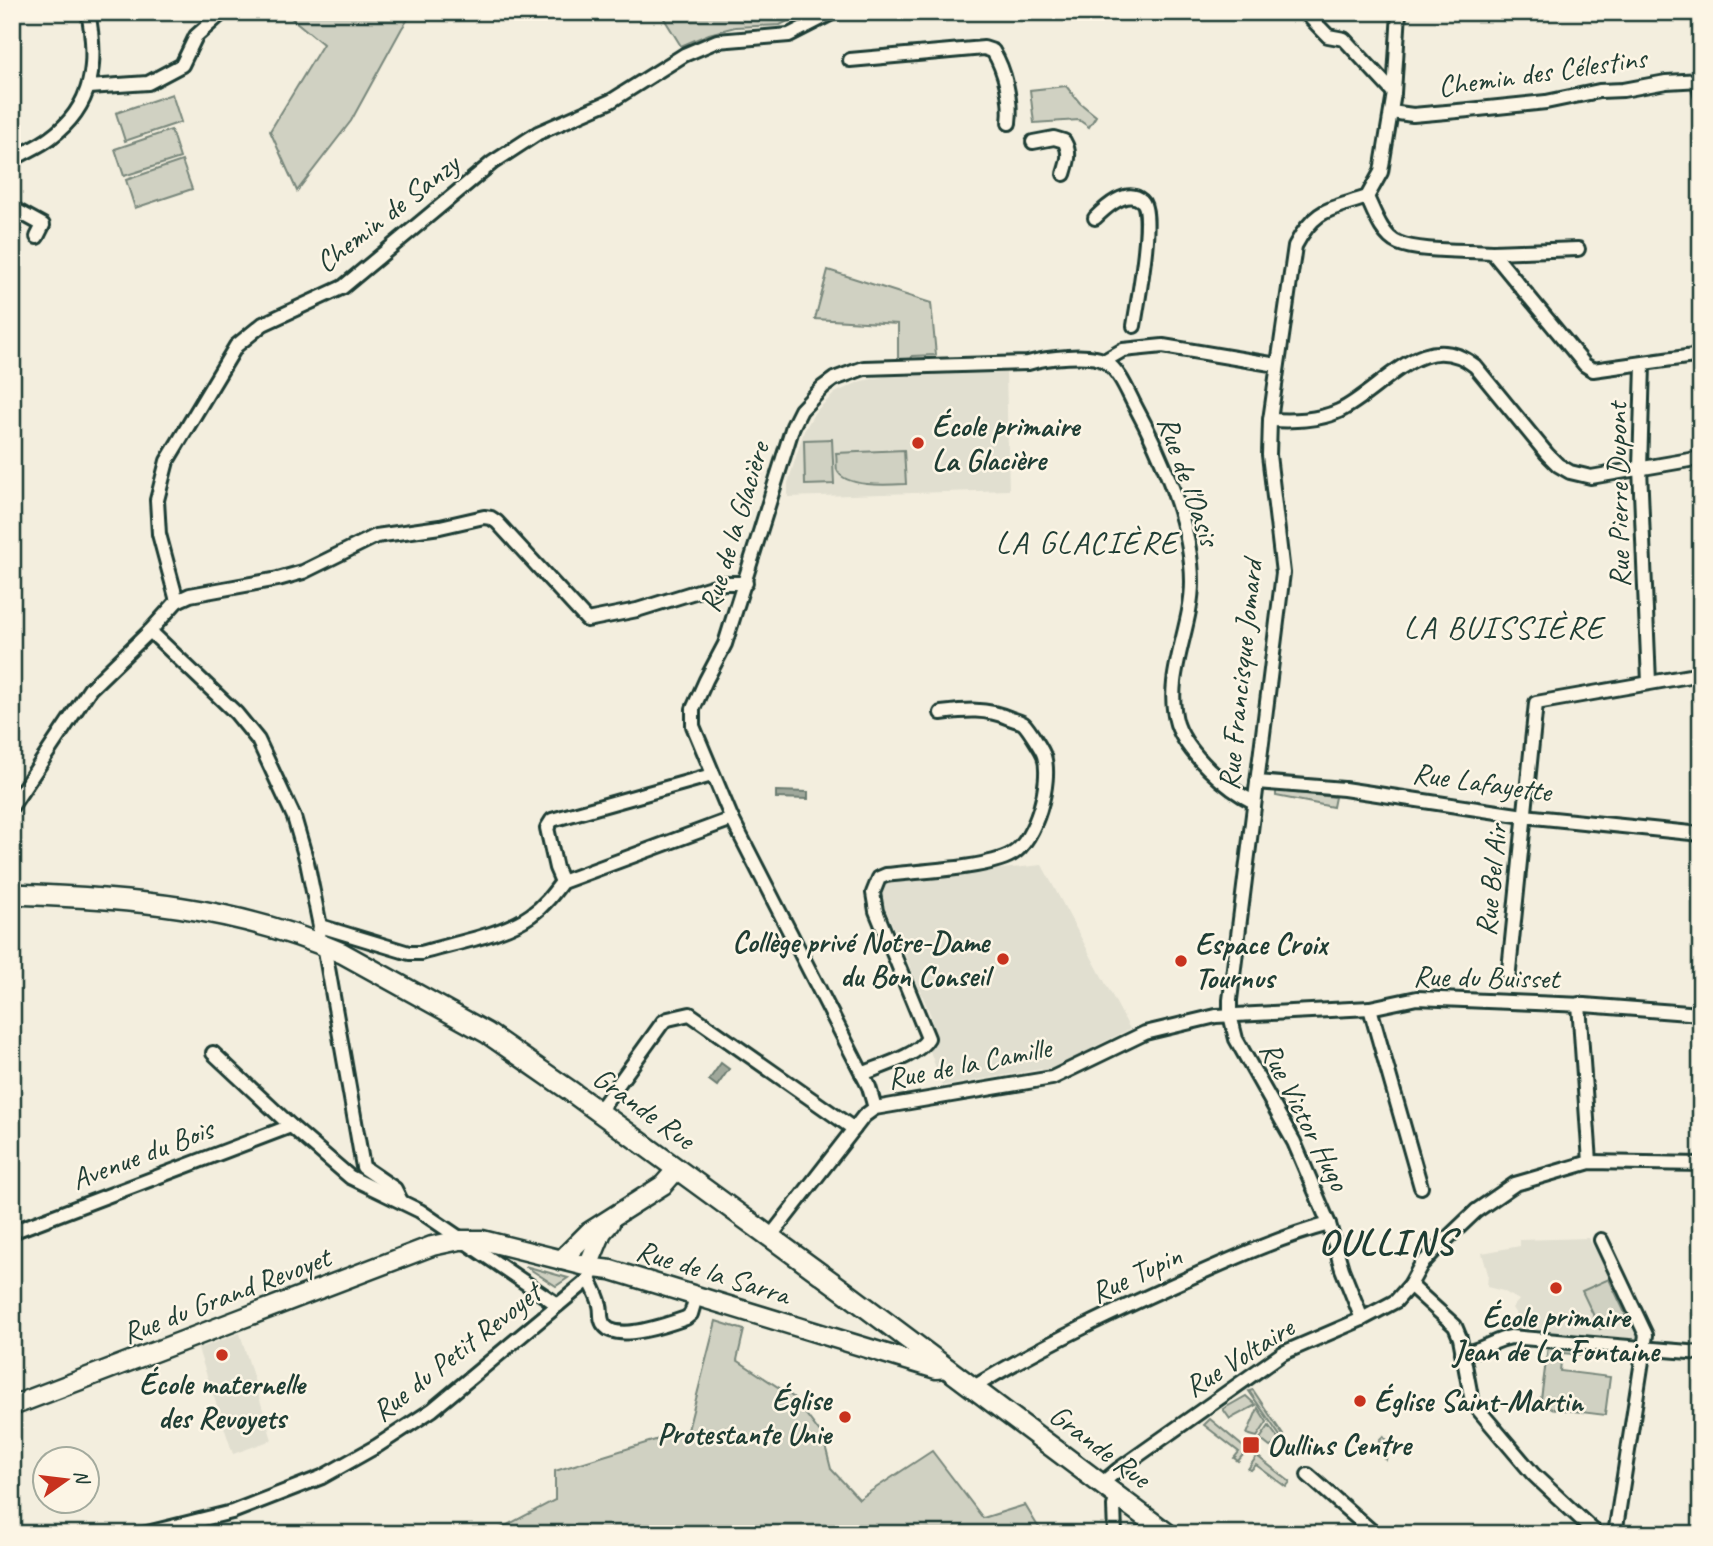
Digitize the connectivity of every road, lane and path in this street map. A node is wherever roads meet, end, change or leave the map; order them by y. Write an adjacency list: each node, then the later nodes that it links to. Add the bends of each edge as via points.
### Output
1 (88, 12): 8 (street, via 93,37)
2 (223, 12): 8 (street, via 196,36 182,65 148,83)
3 (834, 12): 31 (street, Chemin de Sanzy, via 789,35 717,41 684,55 611,101 538,133 492,163 343,287 263,324 236,346 167,461 157,500 159,534)
4 (1305, 12): 9 (street, via 1328,36 1344,39)
5 (1399, 12): 9 (street)
6 (850, 60): 12 (street, via 984,48 993,51 1011,110)
7 (1700, 80): 10 (street); 11 (street, Chemin des Célestins, via 1469,110 1413,115)
8 (89, 87): 14 (street, via 77,113 50,138)
9 (1394, 93): 11 (street)
10 (1701, 94)
11 (1391, 112): 16 (street, via 1381,172)
12 (1009, 123)
13 (1033, 142): 15 (street, via 1064,141 1069,150)
14 (12, 160)
15 (1064, 174)
16 (1367, 197): 21 (street, via 1380,225 1396,243); 25 (street, Rue Francisque Jomard, via 1320,212 1305,227 1295,246)
17 (12, 208): 19 (street, via 43,225)
18 (1095, 218): 22 (street, via 1109,205 1132,196 1147,208)
19 (37, 237)
20 (1578, 248): 21 (street)
21 (1492, 252): 26 (street, via 1585,365 1593,370)
22 (1134, 326)
23 (1701, 355): 26 (street, Rue Pierre Dupont)
24 (1104, 361): 25 (street, Rue de la Glacière, via 1123,350 1163,346); 30 (street, Rue de la Glacière, via 1052,359 864,368 834,379 807,402 793,426); 38 (street, Rue de l'Oasis, via 1122,381 1157,446 1188,542 1192,582 1174,685 1177,723 1188,747 1227,785)
25 (1277, 365): 27 (street, Rue Francisque Jomard)
26 (1643, 365): 29 (street, Rue Pierre Dupont)
27 (1269, 420): 29 (street, via 1301,421 1339,411 1412,361 1443,352 1475,366 1547,454 1564,468 1591,477); 37 (street, Rue Francisque Jomard, via 1283,573)
28 (1701, 458): 29 (street)
29 (1640, 468): 34 (street, Rue Pierre Dupont)
30 (746, 583): 31 (street, via 724,583 587,620 497,522 484,517 376,536 303,572); 36 (street, Rue de la Glacière, via 725,645 693,709 694,726)
31 (177, 601): 32 (street)
32 (150, 631): 39 (street, via 90,689); 45 (street, via 258,740 294,817 307,862)
33 (1701, 674): 34 (street)
34 (1649, 682): 40 (street, Rue Bel Air, via 1536,703)
35 (941, 713): 52 (street, Rue de la Camille, via 976,709 1024,724 1044,756 1041,805 1029,838 1015,852 994,862 879,878 873,893 876,911 928,1038 915,1051)
36 (712, 775): 41 (street, Rue de la Glacière); 43 (street, via 552,820 547,828)
37 (1257, 782): 38 (street, Rue Francisque Jomard); 40 (street, Rue Lafayette, via 1344,789)
38 (1254, 802): 50 (street, Rue Francisque Jomard)
39 (12, 806)
40 (1524, 816): 42 (street, Rue Lafayette); 46 (street, Rue Bel Air)
41 (732, 819): 43 (street); 52 (street, Rue de la Glacière)
42 (1701, 834)
43 (562, 882): 45 (street, via 531,915 512,926 421,953)
44 (12, 894): 45 (main road, Grande Rue, via 166,903)
45 (319, 938): 54 (main road, Grande Rue, via 487,1033); 61 (street, via 363,1167 394,1189)
46 (1508, 979)
47 (1579, 1004): 48 (street, Rue du Buisset, via 1417,998); 49 (street, Rue du Buisset); 57 (street)
48 (1370, 1008): 50 (street, Rue du Buisset); 60 (street)
49 (1701, 1014)
50 (1230, 1015): 53 (street, Rue de la Camille, via 1145,1033 1052,1077); 63 (street, Rue Victor Hugo, via 1236,1039 1294,1142)
51 (213, 1053): 55 (street)
52 (861, 1073): 53 (street, Rue de la Glacière)
53 (875, 1108): 56 (street, Rue de la Camille)
54 (598, 1111): 56 (street, via 663,1022 691,1014); 59 (main road, Grande Rue)
55 (291, 1126): 61 (street, via 351,1177); 64 (street, Avenue du Bois)
56 (854, 1129): 65 (street, Rue de la Camille)
57 (1590, 1162): 58 (street, Rue Voltaire); 70 (street, Rue Voltaire, via 1515,1184 1488,1202 1428,1257)
58 (1701, 1164)
59 (677, 1169): 62 (street, via 663,1185); 65 (main road, Grande Rue)
60 (1420, 1187)
61 (401, 1201): 66 (street)
62 (617, 1215): 68 (street, via 589,1232); 69 (street, via 602,1232)
63 (1329, 1224): 73 (street, Rue Victor Hugo); 78 (street, Rue Tupin, via 1270,1243 1151,1295)
64 (12, 1232)
65 (770, 1237): 77 (main road, Grande Rue)
66 (460, 1240): 68 (street, Rue de la Sarra, via 482,1240); 72 (street); 79 (street, Rue du Grand Revoyet)
67 (1601, 1240): 74 (street, via 1646,1335)
68 (561, 1259): 69 (street, Rue de la Sarra)
69 (590, 1271): 71 (street, Rue de la Sarra, via 611,1270); 71 (street, via 603,1323 617,1332 638,1332 686,1318); 72 (street, Rue du Petit Revoyet)
70 (1410, 1285): 73 (street, Rue Voltaire, via 1396,1301); 75 (street, via 1455,1326)
71 (696, 1297): 77 (street, Rue de la Sarra, via 936,1369)
72 (558, 1305): 82 (street, Rue du Petit Revoyet, via 432,1410 333,1471 232,1512)
73 (1362, 1319): 81 (street, Rue Voltaire, via 1283,1353 1119,1469)
74 (1644, 1347): 75 (street, via 1511,1337 1497,1339 1476,1353); 76 (street); 87 (street)
75 (1462, 1353): 86 (street, via 1472,1402 1533,1474)
76 (1701, 1353)
77 (947, 1368): 78 (main road, Grande Rue)
78 (972, 1388): 81 (main road, Grande Rue)
79 (12, 1406)
80 (1308, 1475): 85 (street)
81 (1109, 1490): 83 (street); 84 (main road, Grande Rue)
82 (143, 1534)
83 (1115, 1534)
84 (1168, 1534)
85 (1375, 1534)
86 (1597, 1534)
87 (1615, 1534)

